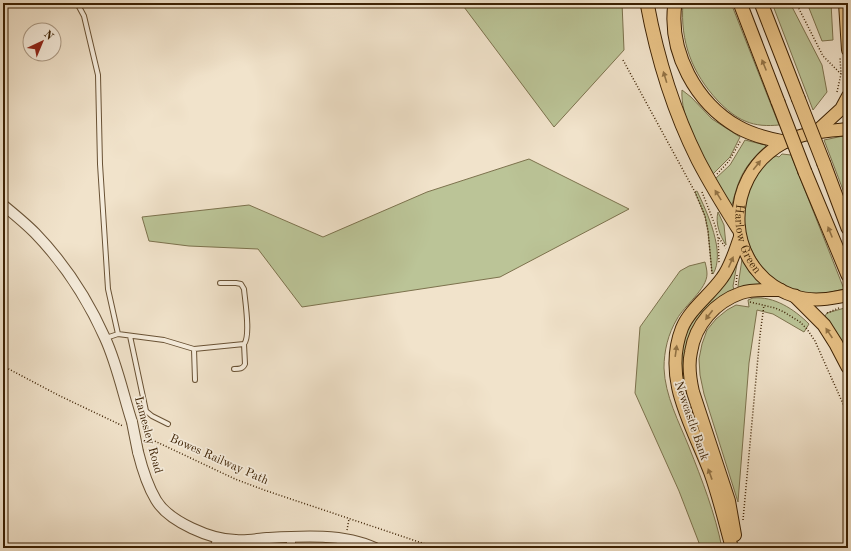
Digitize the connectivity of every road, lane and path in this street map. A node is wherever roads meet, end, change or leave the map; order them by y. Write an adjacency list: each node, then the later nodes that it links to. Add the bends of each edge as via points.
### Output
1 (76, 3): 34 (lane, via 84,16 98,75 100,164 108,289)
2 (647, 3): 20 (highway, one-way to 2, via 708,178 681,123 669,92)
3 (675, 3): 15 (highway, via 674,22 679,52 691,80 700,93 720,114 738,127 755,135)
4 (740, 3): 24 (highway, one-way to 4, bridge)
5 (761, 3): 19 (highway, bridge)
6 (796, 3): 10 (path, via 823,56)
7 (845, 3): 8 (main road)
8 (844, 51): 10 (path)
9 (623, 60): 26 (path, via 695,192 705,216)
10 (841, 74): 11 (path)
11 (842, 96): 13 (main road, via 841,109)
12 (848, 129): 13 (main road, Harlow Green)
13 (816, 132): 15 (main road, Harlow Green)
14 (742, 139): 16 (path, via 729,161)
15 (784, 142): 20 (main road, Harlow Green, one-way to 15, via 740,200 747,180 759,162)
16 (715, 175)
17 (702, 190): 21 (path)
18 (3, 205): 36 (street, Lamesley Road, via 34,233 61,263 91,310)
19 (848, 228)
20 (739, 232): 26 (main road, Newcastle Bank, one-way to 20, via 729,267); 27 (main road, Harlow Green, via 753,264 765,279)
21 (718, 237): 22 (path); 23 (path)
22 (726, 247)
23 (719, 267)
24 (847, 272)
25 (220, 282): 37 (lane, via 241,284 244,289 247,332)
26 (714, 287): 56 (main road, Newcastle Bank, one-way to 26, via 710,473 680,396 675,372 676,349 683,326)
27 (781, 290): 29 (main road, Harlow Green); 57 (main road, Newcastle Bank, one-way to 57, via 746,292 721,303 697,331 690,352 693,392 729,501)
28 (848, 295): 29 (main road, Harlow Green, via 819,300)
29 (795, 296): 40 (highway, one-way to 29, via 824,325)
30 (744, 301): 31 (path)
31 (764, 305): 43 (path, via 784,312 807,329 815,341); 48 (path)
32 (840, 308): 33 (path)
33 (825, 313)
34 (118, 334): 35 (lane); 36 (lane)
35 (130, 336): 38 (lane, via 164,340); 45 (lane, via 146,411)
36 (105, 338): 44 (street, Lamesley Road)
37 (244, 344): 38 (lane); 41 (lane, via 244,367)
38 (194, 349): 42 (lane)
39 (3, 366): 44 (path, via 60,396)
40 (848, 367)
41 (234, 369)
42 (195, 380)
43 (848, 415)
44 (127, 424): 50 (street, Lamesley Road, bridge, via 146,480 157,502 190,528)
45 (168, 424)
46 (144, 436): 47 (path, Bowes Railway Path, via 235,479)
47 (349, 518): 51 (path, via 346,528); 55 (path, Bowes Railway Path)
48 (743, 523)
49 (291, 537): 50 (street, Lamesley Road, via 236,540); 51 (street, Lamesley Road); 53 (street)
50 (218, 538): 52 (street)
51 (348, 540): 54 (street, Lamesley Road)
52 (214, 548)
53 (291, 548)
54 (375, 548)
55 (437, 548)
56 (732, 548)
57 (736, 548)

